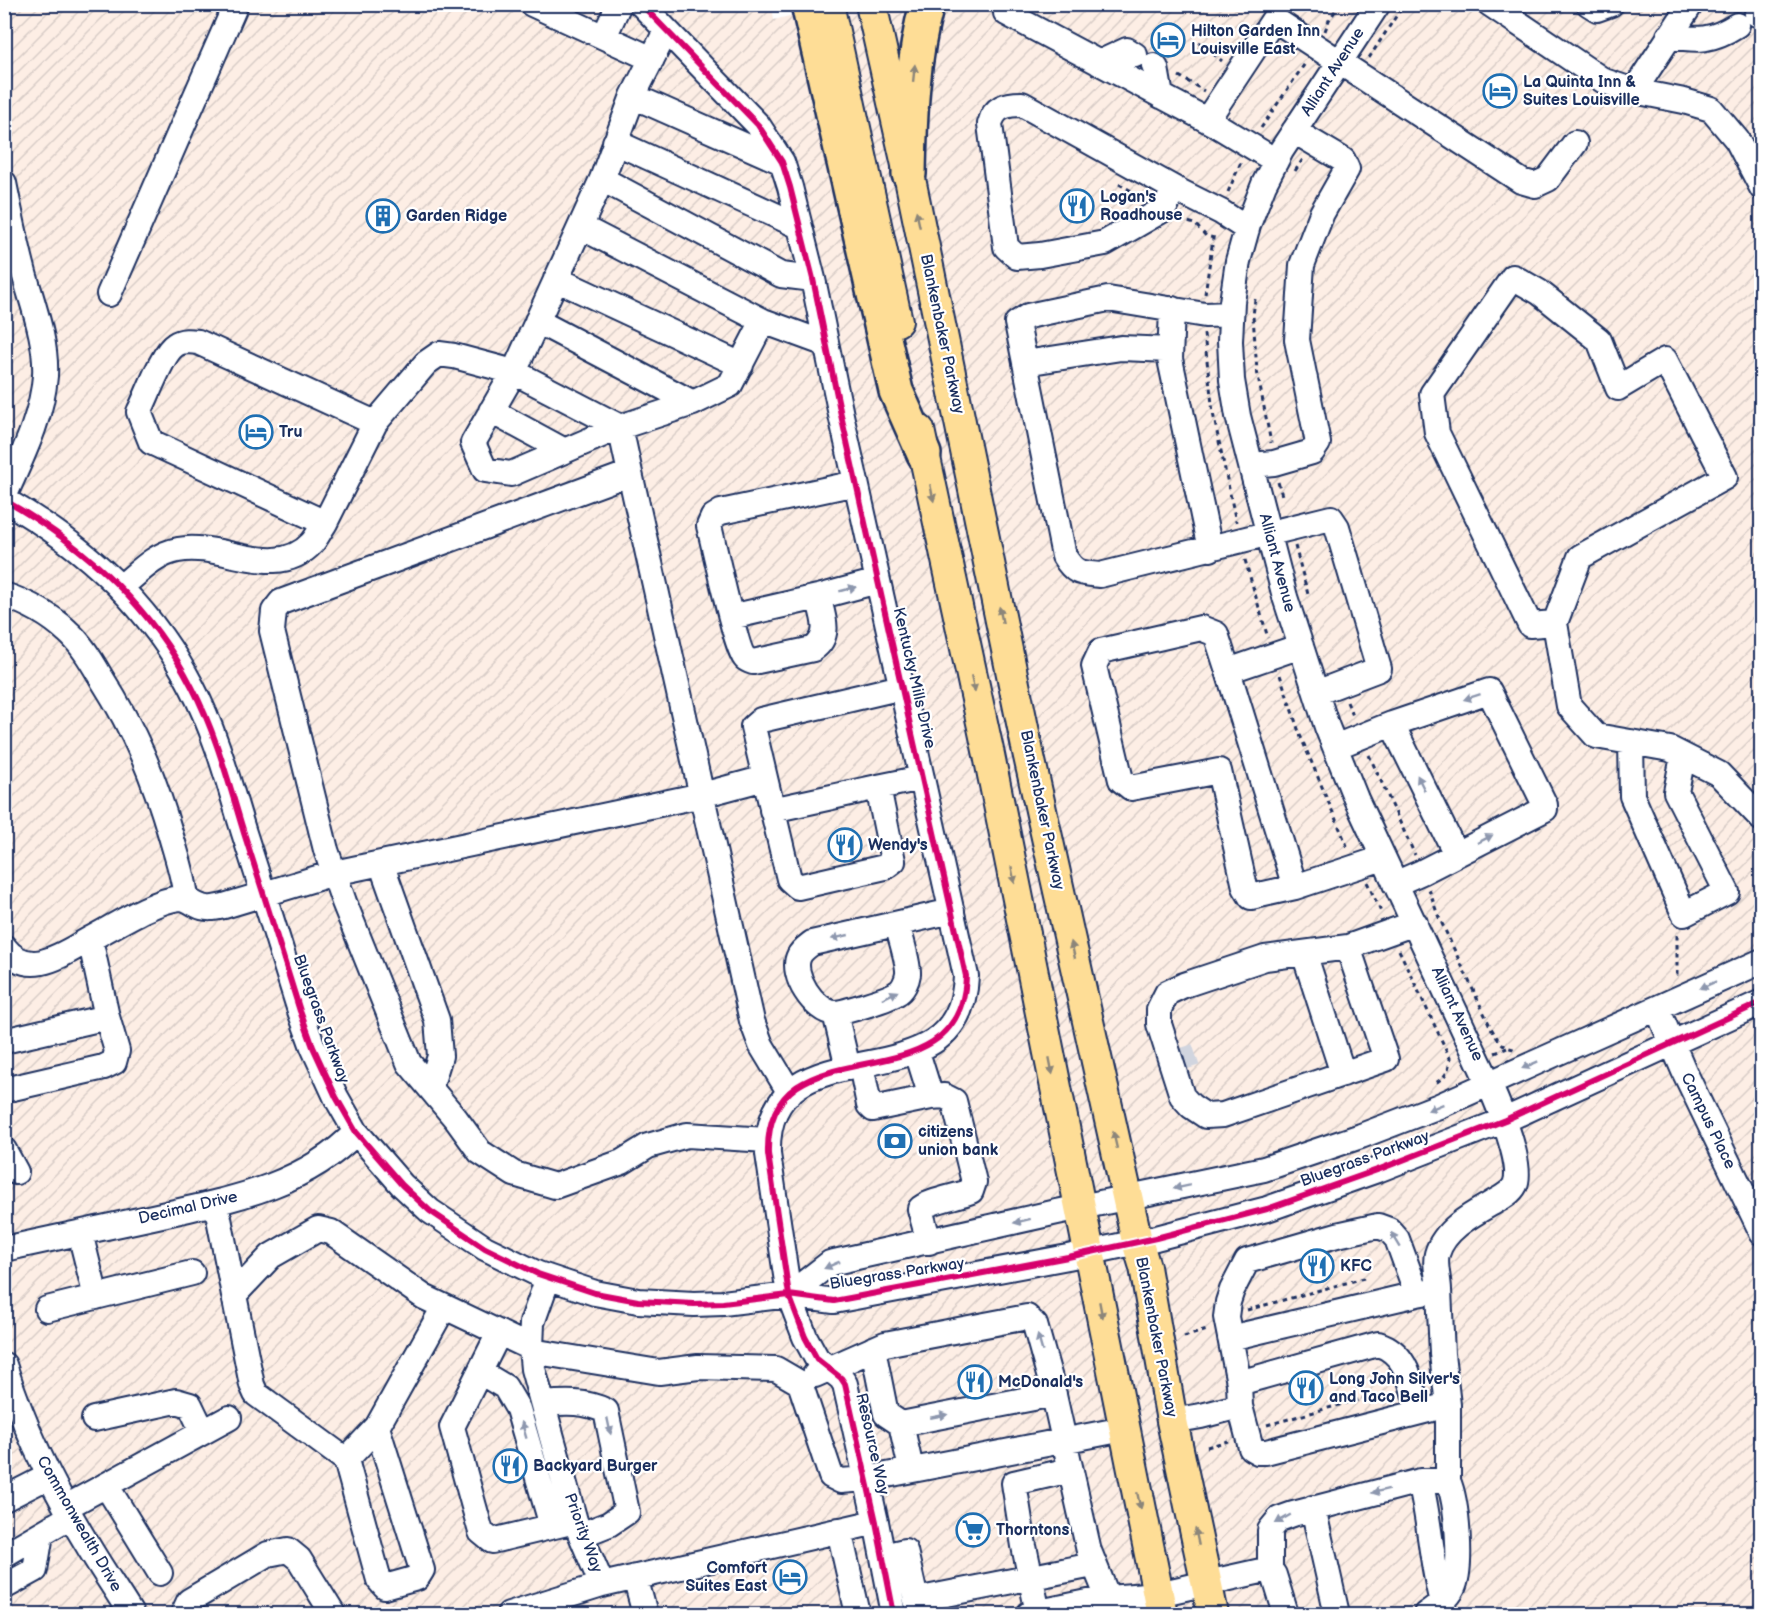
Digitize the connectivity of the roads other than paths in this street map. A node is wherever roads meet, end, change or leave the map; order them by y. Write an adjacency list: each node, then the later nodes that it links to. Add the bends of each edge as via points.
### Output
1 (236, 4): 42 (street)
2 (532, 4): 15 (street)
3 (619, 4): 19 (street)
4 (641, 4): 17 (street, Kentucky Mills Drive)
5 (808, 4): 57 (highway, via 896,391)
6 (828, 4): 57 (main road)
7 (871, 4): 32 (main road, Blankenbaker Parkway)
8 (927, 4): 32 (highway, one-way to 8, via 910,106 918,39)
9 (1008, 4): 21 (street, via 1006,13)
10 (1378, 4): 22 (street, Alliant Avenue)
11 (1490, 4): 23 (street, via 1604,81)
12 (1589, 4): 13 (street, via 1597,9)
13 (1611, 4)
14 (1691, 4): 18 (street)
15 (561, 11): 19 (street)
16 (1752, 17): 18 (street, via 1707,39)
17 (666, 31): 20 (street); 30 (street, Kentucky Mills Drive, via 758,125)
18 (1669, 36): 23 (street)
19 (604, 37): 20 (street)
20 (652, 59): 24 (street)
21 (1099, 63): 25 (street); 25 (street, via 1127,50 1156,68)
22 (1349, 67): 26 (street, via 1274,18); 27 (street, Alliant Avenue); 29 (street, via 1521,182 1535,185 1548,179)
23 (1634, 91): 35 (street, via 1711,109 1737,140)
24 (633, 96): 28 (street); 30 (street)
25 (1161, 96): 26 (street)
26 (1207, 120): 31 (street)
27 (1304, 137): 31 (street, Alliant Avenue); 58 (street, via 1343,160 1347,169 1322,213 1302,265 1297,340 1318,443 1312,452)
28 (615, 142): 33 (street); 37 (street)
29 (1575, 143)
30 (782, 162): 37 (street, Kentucky Mills Drive)
31 (1284, 168): 39 (street, Alliant Avenue, via 1264,184)
32 (909, 174): 124 (main road, Blankenbaker Parkway, one-way to 32, via 1026,741)
33 (602, 179): 38 (street); 41 (street, via 781,275)
34 (4, 183): 61 (street, via 41,333 45,374 36,419)
35 (1761, 188)
36 (1175, 189): 36 (street, via 1022,104 1000,108 992,115 1006,247 1017,257 1105,243 1164,209); 39 (street)
37 (799, 226): 41 (street, Kentucky Mills Drive)
38 (580, 227): 40 (street); 46 (street)
39 (1247, 229): 44 (street, Alliant Avenue)
40 (556, 279): 45 (street); 50 (street)
41 (813, 279): 47 (street, Kentucky Mills Drive)
42 (109, 294)
43 (1172, 309): 44 (street); 48 (street); 49 (street, via 1108,299 1028,316 1017,323)
44 (1231, 315): 58 (street, Alliant Avenue, via 1232,380 1238,416)
45 (537, 321): 51 (street); 52 (street)
46 (763, 321): 47 (street); 50 (street)
47 (826, 344): 60 (street, Kentucky Mills Drive)
48 (1170, 350): 49 (street, via 1121,348); 64 (street)
49 (1025, 363): 64 (street, via 1064,556 1070,566 1078,573 1100,575)
50 (741, 365): 52 (street, via 730,385)
51 (514, 372): 53 (street); 54 (street, via 439,354 426,363); 55 (street)
52 (693, 403): 55 (street)
53 (491, 411): 56 (street); 56 (street, via 473,443 485,470 511,474)
54 (375, 423): 62 (street); 62 (street, via 198,342 176,344 167,352 139,412 151,442)
55 (620, 427): 56 (street); 59 (street)
56 (563, 450)
57 (924, 454): 126 (main road, one-way to 126, via 989,755)
58 (1262, 464): 63 (street, Alliant Avenue)
59 (630, 473): 84 (street); 90 (street, via 281,602 274,611 272,631)
60 (856, 483): 65 (street, Kentucky Mills Drive); 69 (street, via 805,492 713,517 709,526)
61 (4, 499): 66 (street, Bluegrass Parkway, via 78,548)
62 (325, 523): 66 (street, via 311,543 281,560 179,550 149,563)
63 (1280, 532): 64 (street); 71 (street, Alliant Avenue, via 1285,597); 74 (street, via 1331,518 1379,669)
64 (1210, 549)
65 (878, 581): 68 (street, one-way to 65); 73 (street, Kentucky Mills Drive)
66 (121, 587): 93 (street, Bluegrass Parkway, via 155,628 193,688 216,743)
67 (4, 595): 94 (street, via 25,602 68,631 115,700 140,746 159,794)
68 (818, 597): 69 (street); 69 (street, via 823,617 821,643 813,649 783,656 753,662 744,658)
69 (731, 617)
70 (1555, 623): 70 (street, via 1580,557 1725,477 1665,360 1618,388 1599,340 1539,292 1513,277 1432,394 1434,413 1437,433 1530,625); 76 (street, via 1569,706 1596,736)
71 (1301, 646): 72 (street); 74 (street, Alliant Avenue)
72 (1228, 671): 79 (street); 80 (street, via 1216,634 1201,628 1101,651 1094,666 1121,780 1131,788)
73 (902, 687): 81 (street, via 760,720 753,727); 82 (street, Kentucky Mills Drive)
74 (1316, 693): 77 (street, Alliant Avenue)
75 (1392, 724): 77 (street); 87 (street, one-way to 75); 87 (street, one-way to 75, via 1545,809 1535,784 1489,691)
76 (1631, 742): 78 (street, via 1670,749); 78 (street, via 1632,796 1684,914 1726,892 1676,792)
77 (1335, 747): 88 (street, Alliant Avenue)
78 (1683, 756): 86 (street, via 1719,774)
79 (1257, 763): 80 (street); 92 (street)
80 (1219, 771): 92 (street, via 1245,887 1251,897)
81 (765, 778): 84 (street); 85 (street)
82 (922, 778): 83 (street); 95 (street, Kentucky Mills Drive)
83 (878, 787): 85 (street); 85 (street, via 893,861 885,867 798,887 789,879)
84 (702, 795): 89 (street); 116 (street, via 752,1021 761,1045)
85 (772, 810)
86 (1761, 819)
87 (1456, 854): 91 (street)
88 (1383, 858): 91 (street, Alliant Avenue); 92 (street)
89 (381, 863): 90 (street); 114 (street, via 437,1020 440,1056)
90 (334, 873): 93 (street); 114 (street, via 409,1063)
91 (1395, 884): 96 (street, Alliant Avenue)
92 (1295, 887)
93 (264, 895): 94 (street, via 209,909); 120 (street, Bluegrass Parkway, via 313,1047)
94 (186, 898): 98 (street, via 160,903)
95 (952, 911): 97 (street); 110 (street, Kentucky Mills Drive, via 966,976 962,1006 943,1034)
96 (1415, 923): 100 (street); 113 (street, Alliant Avenue)
97 (897, 924): 105 (street, one-way to 97, via 887,998 905,984 908,973); 105 (street, one-way to 105, via 812,943 799,955 802,986 823,1008)
98 (90, 939): 99 (street, via 38,963 23,963); 106 (street)
99 (4, 947)
100 (1348, 947): 101 (street); 112 (street, via 1386,1059)
101 (1304, 953): 107 (street, via 1265,958 1167,993 1159,1009); 112 (street)
102 (1761, 961): 104 (street, Bluegrass Parkway, one-way to 104)
103 (1761, 1002): 109 (street, Bluegrass Parkway)
104 (1657, 1008): 109 (street, Campus Place); 113 (street, Bluegrass Parkway, one-way to 113)
105 (835, 1012): 111 (street)
106 (107, 1017): 108 (street); 115 (street, via 117,1051 114,1062)
107 (1162, 1033): 117 (street); 117 (street, via 1184,1058)
108 (4, 1041)
109 (1671, 1043): 119 (street, Bluegrass Parkway); 128 (street, Campus Place)
110 (917, 1052): 111 (street, Kentucky Mills Drive); 118 (street)
111 (854, 1066): 116 (street, Kentucky Mills Drive, via 811,1078); 118 (street, via 873,1109)
112 (1343, 1074): 117 (street, via 1223,1115 1206,1116)
113 (1489, 1084): 119 (street, Alliant Avenue); 124 (street, Bluegrass Parkway, one-way to 124, via 1361,1136 1264,1169)
114 (429, 1088): 121 (street, via 480,1152 514,1174 555,1186 622,1161 648,1146 687,1135)
115 (4, 1090)
116 (790, 1092): 121 (street, Kentucky Mills Drive, via 778,1106)
117 (1182, 1096)
118 (931, 1097): 130 (street, via 945,1095 954,1101 974,1182 971,1191 924,1204 920,1209)
119 (1505, 1120): 129 (street, Bluegrass Parkway, via 1380,1170 1267,1209); 135 (street, Alliant Avenue, via 1516,1164 1515,1185 1449,1233 1437,1254)
120 (356, 1132): 125 (street, Decimal Drive, via 333,1153 298,1174 254,1193); 134 (street, Bluegrass Parkway, via 430,1211 485,1248)
121 (767, 1140): 137 (street, Kentucky Mills Drive)
122 (4, 1150): 123 (street)
123 (16, 1172)
124 (1128, 1197): 126 (street, Bluegrass Parkway); 129 (main road, Blankenbaker Parkway)
125 (216, 1203): 127 (street, Decimal Drive); 136 (street)
126 (1079, 1208): 130 (street, Bluegrass Parkway, one-way to 130); 132 (main road)
127 (80, 1233): 131 (street, Decimal Drive); 138 (street)
128 (1761, 1233)
129 (1137, 1241): 132 (street, Bluegrass Parkway); 156 (main road, Blankenbaker Parkway)
130 (928, 1242): 137 (street, Bluegrass Parkway, one-way to 137, via 830,1263)
131 (4, 1249)
132 (1089, 1253): 137 (street, Bluegrass Parkway, via 834,1301); 159 (main road, one-way to 159)
133 (192, 1274): 138 (street)
134 (548, 1278): 137 (street, Bluegrass Parkway, via 638,1301 714,1304); 143 (street, Priority Way, via 532,1323)
135 (1428, 1292): 142 (street); 142 (street, one-way to 142, via 1389,1230 1378,1226 1337,1235 1247,1261 1228,1302); 152 (street)
136 (234, 1295): 139 (street, via 270,1256 318,1229 331,1232 424,1297); 162 (street, via 256,1394)
137 (789, 1295): 146 (street, Resource Way, via 817,1359)
138 (96, 1297): 140 (street)
139 (444, 1306): 141 (street); 158 (street)
140 (47, 1309)
141 (500, 1333): 143 (street); 147 (street)
142 (1230, 1338): 150 (street)
143 (531, 1349): 148 (street, via 659,1372 698,1367 776,1370); 151 (street, Priority Way)
144 (873, 1349): 146 (street); 149 (street, one-way to 144, via 1035,1325 1027,1317); 157 (street, via 886,1414)
145 (4, 1365): 165 (street, Commonwealth Drive)
146 (828, 1368): 148 (street); 166 (street, Resource Way, via 845,1384)
147 (480, 1372): 174 (street, one-way to 147, via 518,1409 505,1387); 174 (street, via 452,1427 481,1532 492,1541)
148 (800, 1383): 166 (street, via 831,1476 841,1481)
149 (1054, 1394): 157 (street, one-way to 149); 161 (street)
150 (1240, 1394): 153 (street, via 1251,1448 1258,1452); 153 (street, via 1378,1344 1390,1348 1401,1359); 156 (street, via 1201,1416)
151 (543, 1404): 174 (street, Priority Way); 174 (street, one-way to 174, via 592,1404 606,1411 627,1512 609,1524)
152 (1448, 1405): 153 (street); 168 (street)
153 (1419, 1411)
154 (229, 1418): 160 (street)
155 (94, 1419): 160 (street, via 176,1401 190,1405)
156 (1172, 1421): 184 (main road, Blankenbaker Parkway, one-way to 156)
157 (901, 1424): 163 (street)
158 (377, 1427): 162 (street); 162 (street, via 422,1570 417,1578 385,1587 379,1580)
159 (1124, 1429): 161 (street); 187 (main road, one-way to 187)
160 (203, 1432): 169 (street)
161 (1063, 1440): 163 (street); 164 (street)
162 (346, 1460)
163 (911, 1469): 166 (street)
164 (1070, 1470): 179 (street); 183 (street, via 1014,1483)
165 (49, 1476): 170 (street); 172 (street, Commonwealth Drive)
166 (866, 1479): 173 (street, Resource Way)
167 (1420, 1481): 168 (street); 171 (street, one-way to 171); 189 (street, via 1432,1542)
168 (1448, 1481): 189 (street, via 1457,1519 1458,1563 1454,1587)
169 (106, 1485): 172 (street); 181 (street)
170 (4, 1498)
171 (1313, 1508): 180 (street, one-way to 180, via 1279,1519 1270,1530); 200 (street)
172 (68, 1512): 176 (street); 190 (street, Commonwealth Drive)
173 (876, 1522): 175 (street, Priority Way); 178 (street, Resource Way)
174 (569, 1527): 185 (street, Priority Way)
175 (839, 1530): 182 (street, Priority Way); 195 (street)
176 (41, 1534): 177 (street); 186 (street, via 35,1570)
177 (4, 1555)
178 (883, 1556): 183 (street, via 905,1551 916,1599); 196 (street, Resource Way)
179 (1094, 1565): 183 (street); 188 (street)
180 (1270, 1569): 184 (street); 199 (street)
181 (160, 1573)
182 (635, 1577): 185 (street, Priority Way); 194 (street)
183 (1031, 1579): 197 (street)
184 (1207, 1583): 187 (street); 198 (main road, Blankenbaker Parkway)
185 (602, 1585): 193 (street)
186 (4, 1587)
187 (1160, 1604): 188 (street)
188 (1108, 1606): 197 (street)
189 (1434, 1608)
190 (131, 1614)
191 (183, 1614): 192 (street, via 189,1601 268,1554 288,1550 299,1559)
192 (333, 1614)
193 (509, 1614)
194 (645, 1614)
195 (858, 1614)
196 (894, 1614)
197 (1034, 1614)
198 (1213, 1614)
199 (1286, 1614)
200 (1337, 1614)

